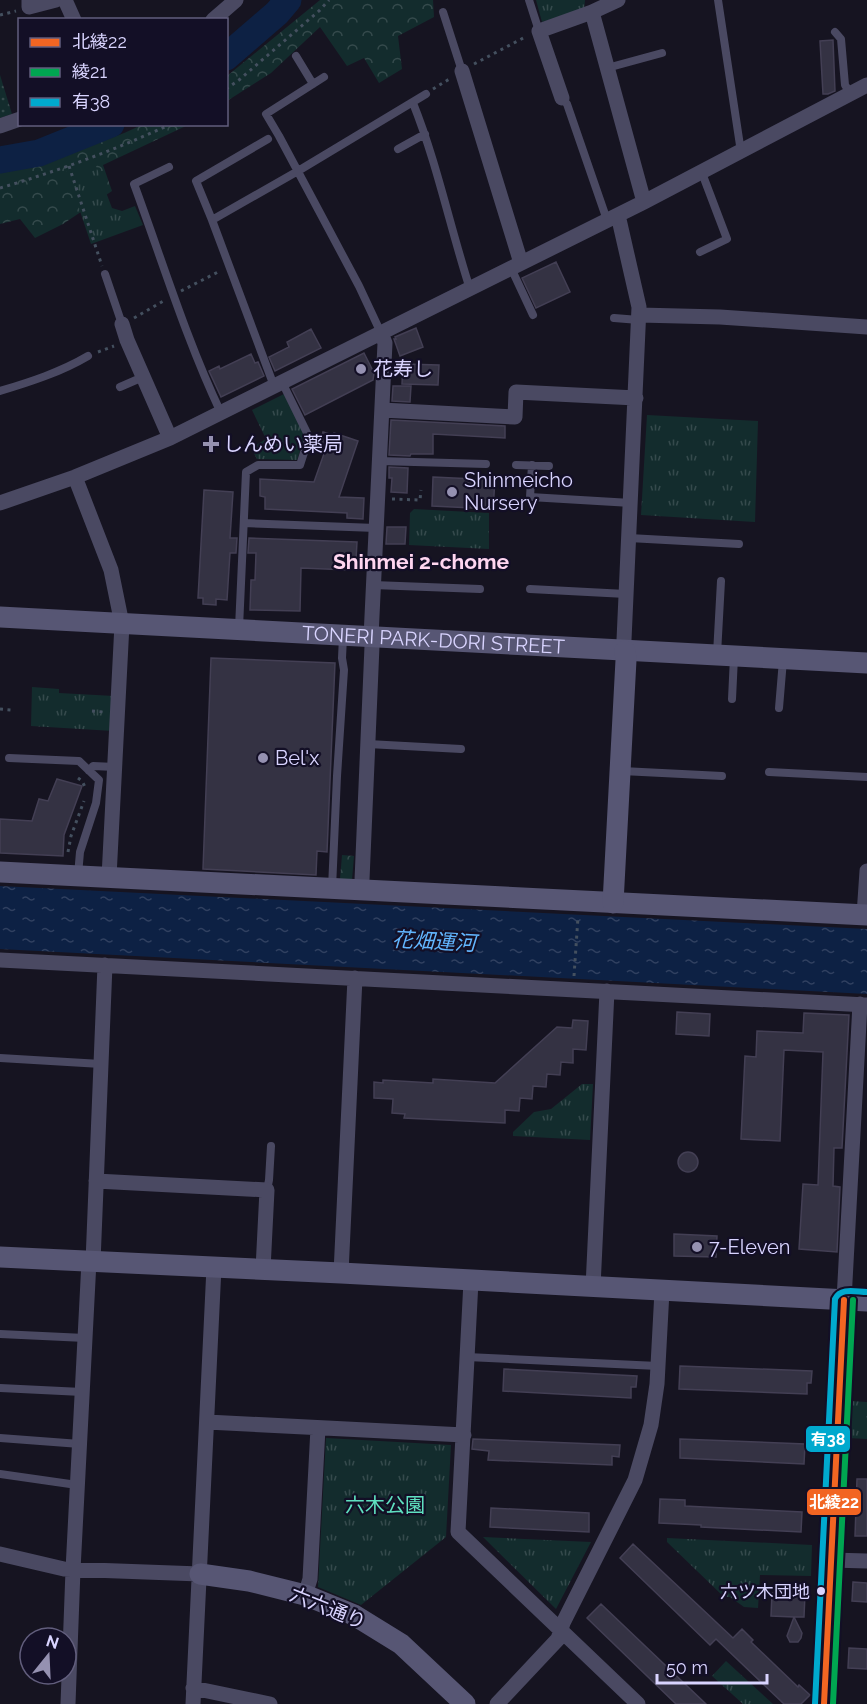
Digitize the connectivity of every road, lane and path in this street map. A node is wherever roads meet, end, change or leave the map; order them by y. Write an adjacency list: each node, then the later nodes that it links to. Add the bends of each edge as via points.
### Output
1 (29, 0): 2 (street, via 29,7)
2 (56, 0)
3 (65, 0): 11 (street)
4 (236, 0): 12 (street)
5 (329, 0): 22 (path)
6 (529, 0): 13 (lane)
7 (618, 0): 9 (street)
8 (718, 0): 33 (lane)
9 (591, 9): 13 (street); 17 (street)
10 (443, 12): 18 (lane)
11 (73, 18)
12 (215, 18)
13 (539, 31): 18 (path); 25 (street)
14 (835, 32): 24 (lane, via 841,39 845,85)
15 (662, 53): 17 (lane)
16 (296, 56): 20 (lane)
17 (607, 68): 39 (street)
18 (462, 71): 23 (path); 43 (street)
19 (324, 77): 20 (lane)
20 (313, 84): 36 (lane, via 266,114)
21 (867, 85): 24 (street)
22 (228, 88)
23 (426, 94): 26 (lane)
24 (851, 94): 33 (street)
25 (562, 99): 40 (lane)
26 (413, 102): 30 (lane); 36 (lane)
27 (18, 120): 28 (street)
28 (0, 126)
29 (167, 126): 34 (path)
30 (425, 134): 32 (lane); 45 (lane)
31 (268, 140): 41 (lane, via 196,181)
32 (398, 150)
33 (741, 152): 37 (street)
34 (69, 166): 38 (path); 44 (path)
35 (169, 167): 60 (lane, via 134,184)
36 (298, 171): 41 (lane); 51 (lane)
37 (702, 173): 39 (street); 42 (lane, via 727,238)
38 (0, 188)
39 (644, 202): 40 (street)
40 (612, 218): 43 (street); 47 (street, via 638,300)
41 (212, 220): 55 (lane)
42 (699, 252)
43 (516, 266): 45 (street); 46 (lane)
44 (105, 274): 49 (lane)
45 (470, 289): 51 (street)
46 (532, 315)
47 (639, 317): 48 (lane); 50 (street, via 720,317); 58 (street)
48 (614, 318)
49 (122, 324): 52 (street)
50 (867, 327)
51 (381, 333): 55 (street); 59 (street, via 385,343)
52 (127, 340): 53 (path); 54 (street)
53 (88, 356): 57 (lane)
54 (143, 377): 56 (lane); 61 (street)
55 (278, 384): 60 (street); 72 (lane, via 309,437 300,465 258,465 246,472)
56 (120, 387)
57 (0, 391)
58 (636, 398): 59 (street, via 516,392 515,417); 71 (street)
59 (382, 410): 62 (street)
60 (220, 413): 61 (street)
61 (170, 438): 67 (street)
62 (379, 461): 63 (lane); 73 (street)
63 (486, 464)
64 (516, 465): 65 (lane)
65 (532, 465): 66 (lane); 71 (lane, via 530,497)
66 (549, 466)
67 (75, 477): 70 (street); 82 (street, via 111,570)
68 (421, 490): 69 (path, via 420,500)
69 (389, 499)
70 (0, 503)
71 (630, 503): 74 (street)
72 (244, 523): 73 (lane); 83 (lane)
73 (376, 528): 77 (street)
74 (629, 538): 75 (lane); 80 (street)
75 (738, 544)
76 (721, 580): 87 (lane)
77 (373, 585): 78 (lane); 85 (street)
78 (480, 589)
79 (530, 590): 80 (lane)
80 (626, 594): 86 (street)
81 (0, 617): 82 (street, TONERI PARK-DORI STREET)
82 (122, 624): 83 (street, TONERI PARK-DORI STREET); 97 (street)
83 (239, 630): 84 (street, TONERI PARK-DORI STREET)
84 (343, 636): 85 (street, TONERI PARK-DORI STREET); 111 (lane)
85 (371, 637): 86 (street, TONERI PARK-DORI STREET); 94 (street)
86 (625, 651): 87 (street, TONERI PARK-DORI STREET); 99 (street)
87 (726, 656): 88 (street, TONERI PARK-DORI STREET); 90 (lane)
88 (783, 658): 89 (street, TONERI PARK-DORI STREET); 91 (lane)
89 (867, 663)
90 (732, 699)
91 (779, 708)
92 (0, 709): 93 (path)
93 (11, 710)
94 (368, 744): 95 (lane); 112 (street)
95 (461, 749)
96 (9, 758): 98 (lane, via 79,761)
97 (115, 767): 98 (lane, via 93,766); 110 (street)
98 (89, 771): 109 (lane, via 99,780 80,852)
99 (621, 771): 101 (lane); 113 (street)
100 (769, 772): 102 (lane)
101 (722, 776)
102 (867, 777)
103 (78, 778): 104 (path, via 87,787)
104 (86, 792)
105 (85, 797): 106 (path)
106 (67, 856)
107 (867, 871): 115 (street)
108 (0, 872): 109 (street)
109 (78, 876): 110 (street)
110 (110, 878): 111 (street)
111 (332, 890): 112 (street)
112 (360, 891): 113 (street)
113 (613, 903): 115 (street)
114 (578, 913): 119 (path)
115 (866, 915)
116 (0, 960): 117 (street)
117 (105, 965): 118 (street); 123 (street)
118 (355, 978): 120 (street); 131 (street)
119 (574, 979)
120 (607, 991): 121 (street); 133 (street)
121 (863, 1004): 135 (street)
122 (0, 1058): 123 (lane)
123 (101, 1064): 125 (street)
124 (271, 1146): 126 (lane)
125 (96, 1181): 126 (street); 128 (street)
126 (267, 1190): 130 (street)
127 (0, 1257): 128 (street)
128 (91, 1261): 129 (street); 138 (street)
129 (214, 1267): 130 (street); 143 (street)
130 (263, 1269): 131 (street)
131 (341, 1273): 132 (street)
132 (471, 1281): 133 (street); 139 (street)
133 (593, 1287): 134 (street)
134 (662, 1291): 135 (street); 140 (street)
135 (844, 1300): 136 (street); 151 (street)
136 (867, 1301)
137 (0, 1334): 138 (lane)
138 (85, 1338): 142 (street)
139 (468, 1357): 140 (lane); 145 (street)
140 (658, 1366): 156 (street, via 651,1425 635,1480)
141 (0, 1388): 142 (lane)
142 (82, 1392): 147 (street)
143 (207, 1422): 144 (street); 154 (street)
144 (318, 1428): 145 (street); 155 (street, via 310,1579)
145 (464, 1435): 156 (street, via 458,1532)
146 (0, 1438): 147 (lane)
147 (80, 1444): 149 (street)
148 (0, 1474): 149 (lane)
149 (77, 1485): 153 (street)
150 (0, 1554): 153 (street)
151 (831, 1560): 152 (street); 164 (street)
152 (867, 1561)
153 (73, 1570): 154 (street); 158 (street)
154 (200, 1574): 155 (street, 六六通り); 157 (street)
155 (305, 1595): 161 (street, 六六通り, via 354,1615 401,1644)
156 (560, 1630): 162 (street, via 558,1639); 163 (street)
157 (194, 1688): 159 (street); 160 (street)
158 (68, 1704)
159 (193, 1704)
160 (270, 1704)
161 (465, 1704)
162 (497, 1704)
163 (638, 1704)
164 (824, 1704)

